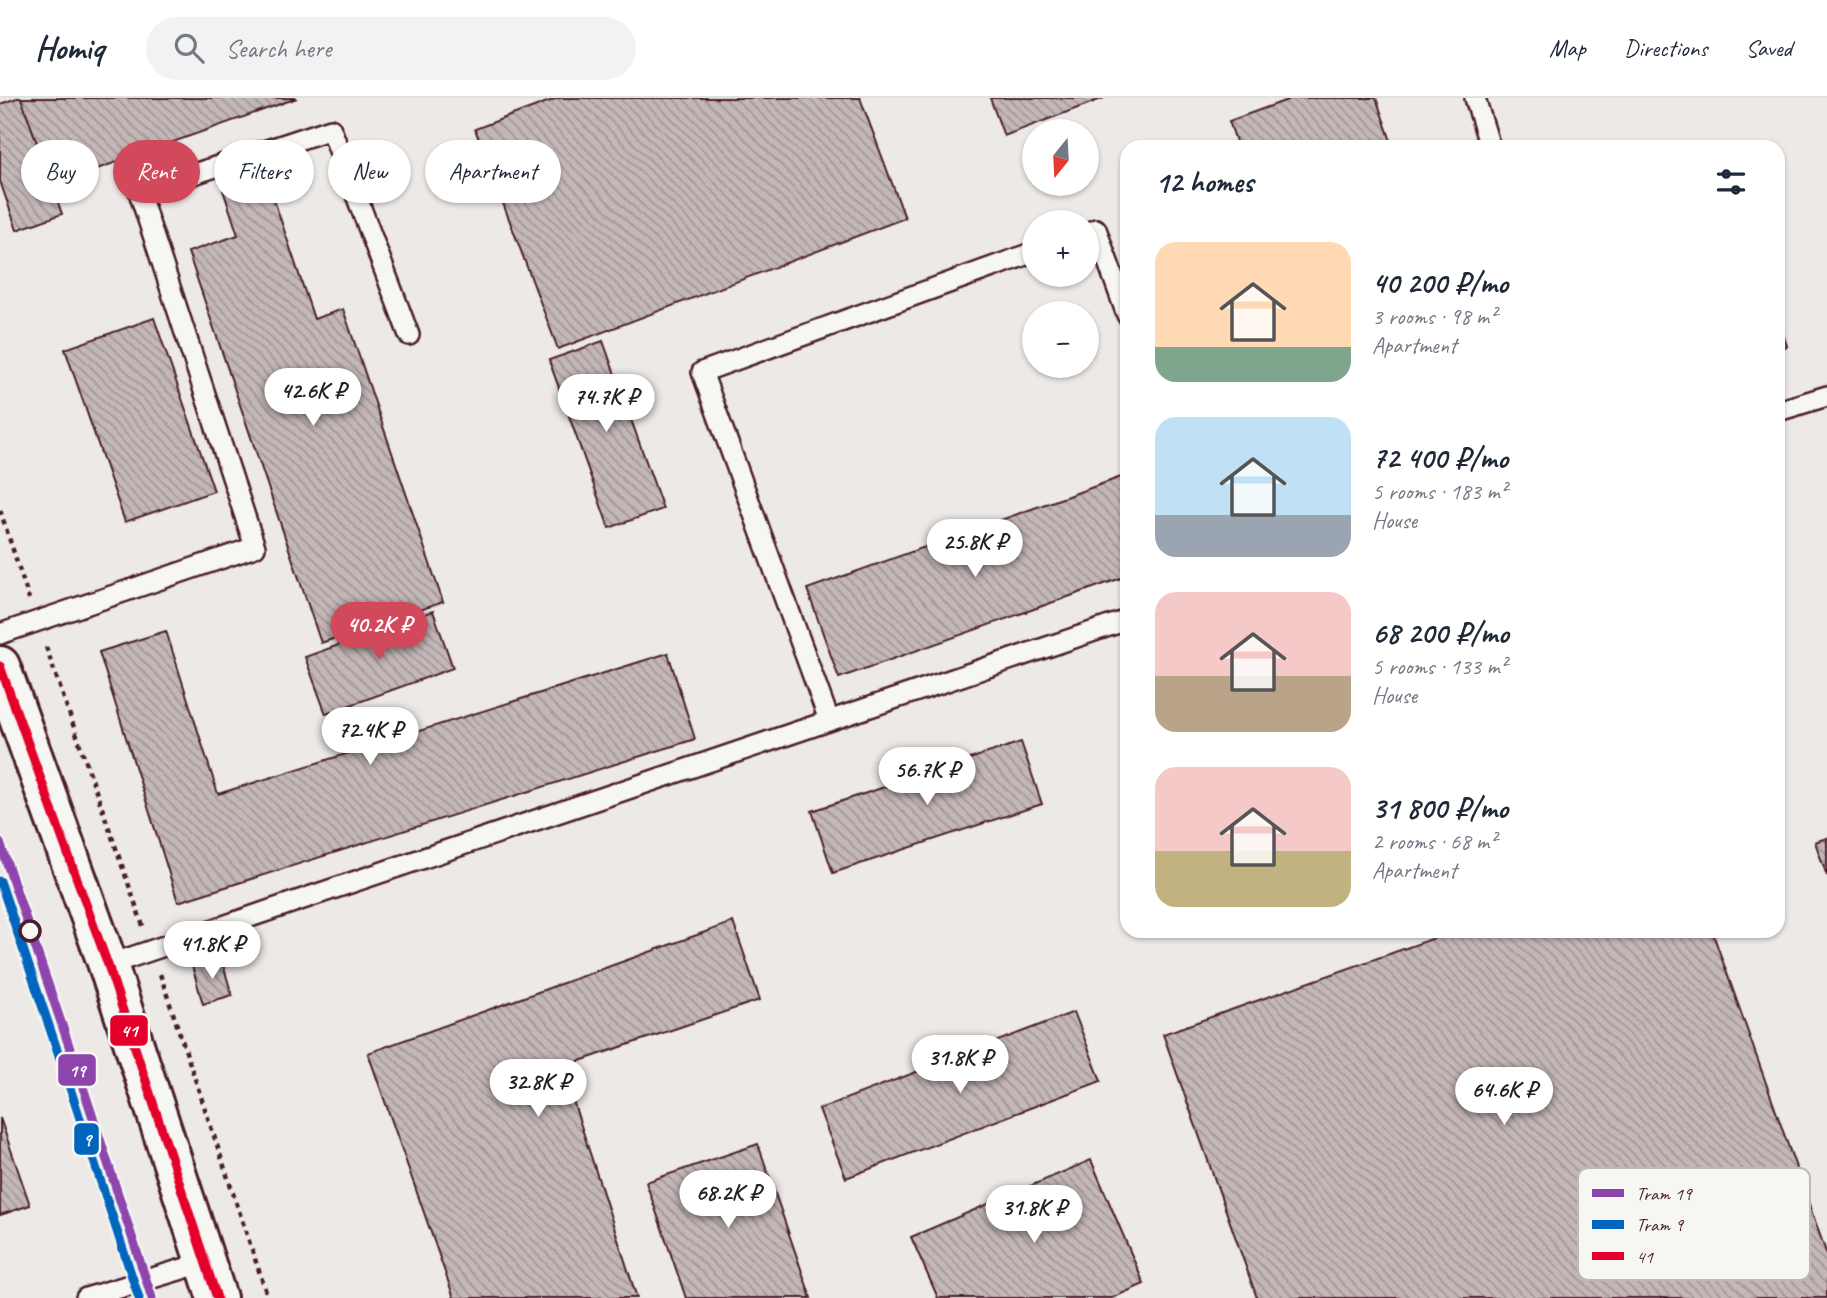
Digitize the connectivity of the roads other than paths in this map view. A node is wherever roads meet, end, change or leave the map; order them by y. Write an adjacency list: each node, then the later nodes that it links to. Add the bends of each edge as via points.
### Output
1 (1475, 98): 2 (lane)
2 (1488, 140)
3 (1099, 237): 5 (lane)
4 (1022, 256): 12 (lane, via 702,372)
5 (1120, 296)
6 (409, 335): 10 (lane, via 331,130 139,192 255,547)
7 (1827, 396): 8 (lane)
8 (1785, 409)
9 (1120, 622): 12 (lane)
10 (0, 634)
11 (0, 666): 13 (main road)
12 (829, 720): 13 (lane)
13 (108, 965): 14 (main road)
14 (206, 1262): 15 (lane); 16 (main road)
15 (86, 1298)
16 (217, 1298)

